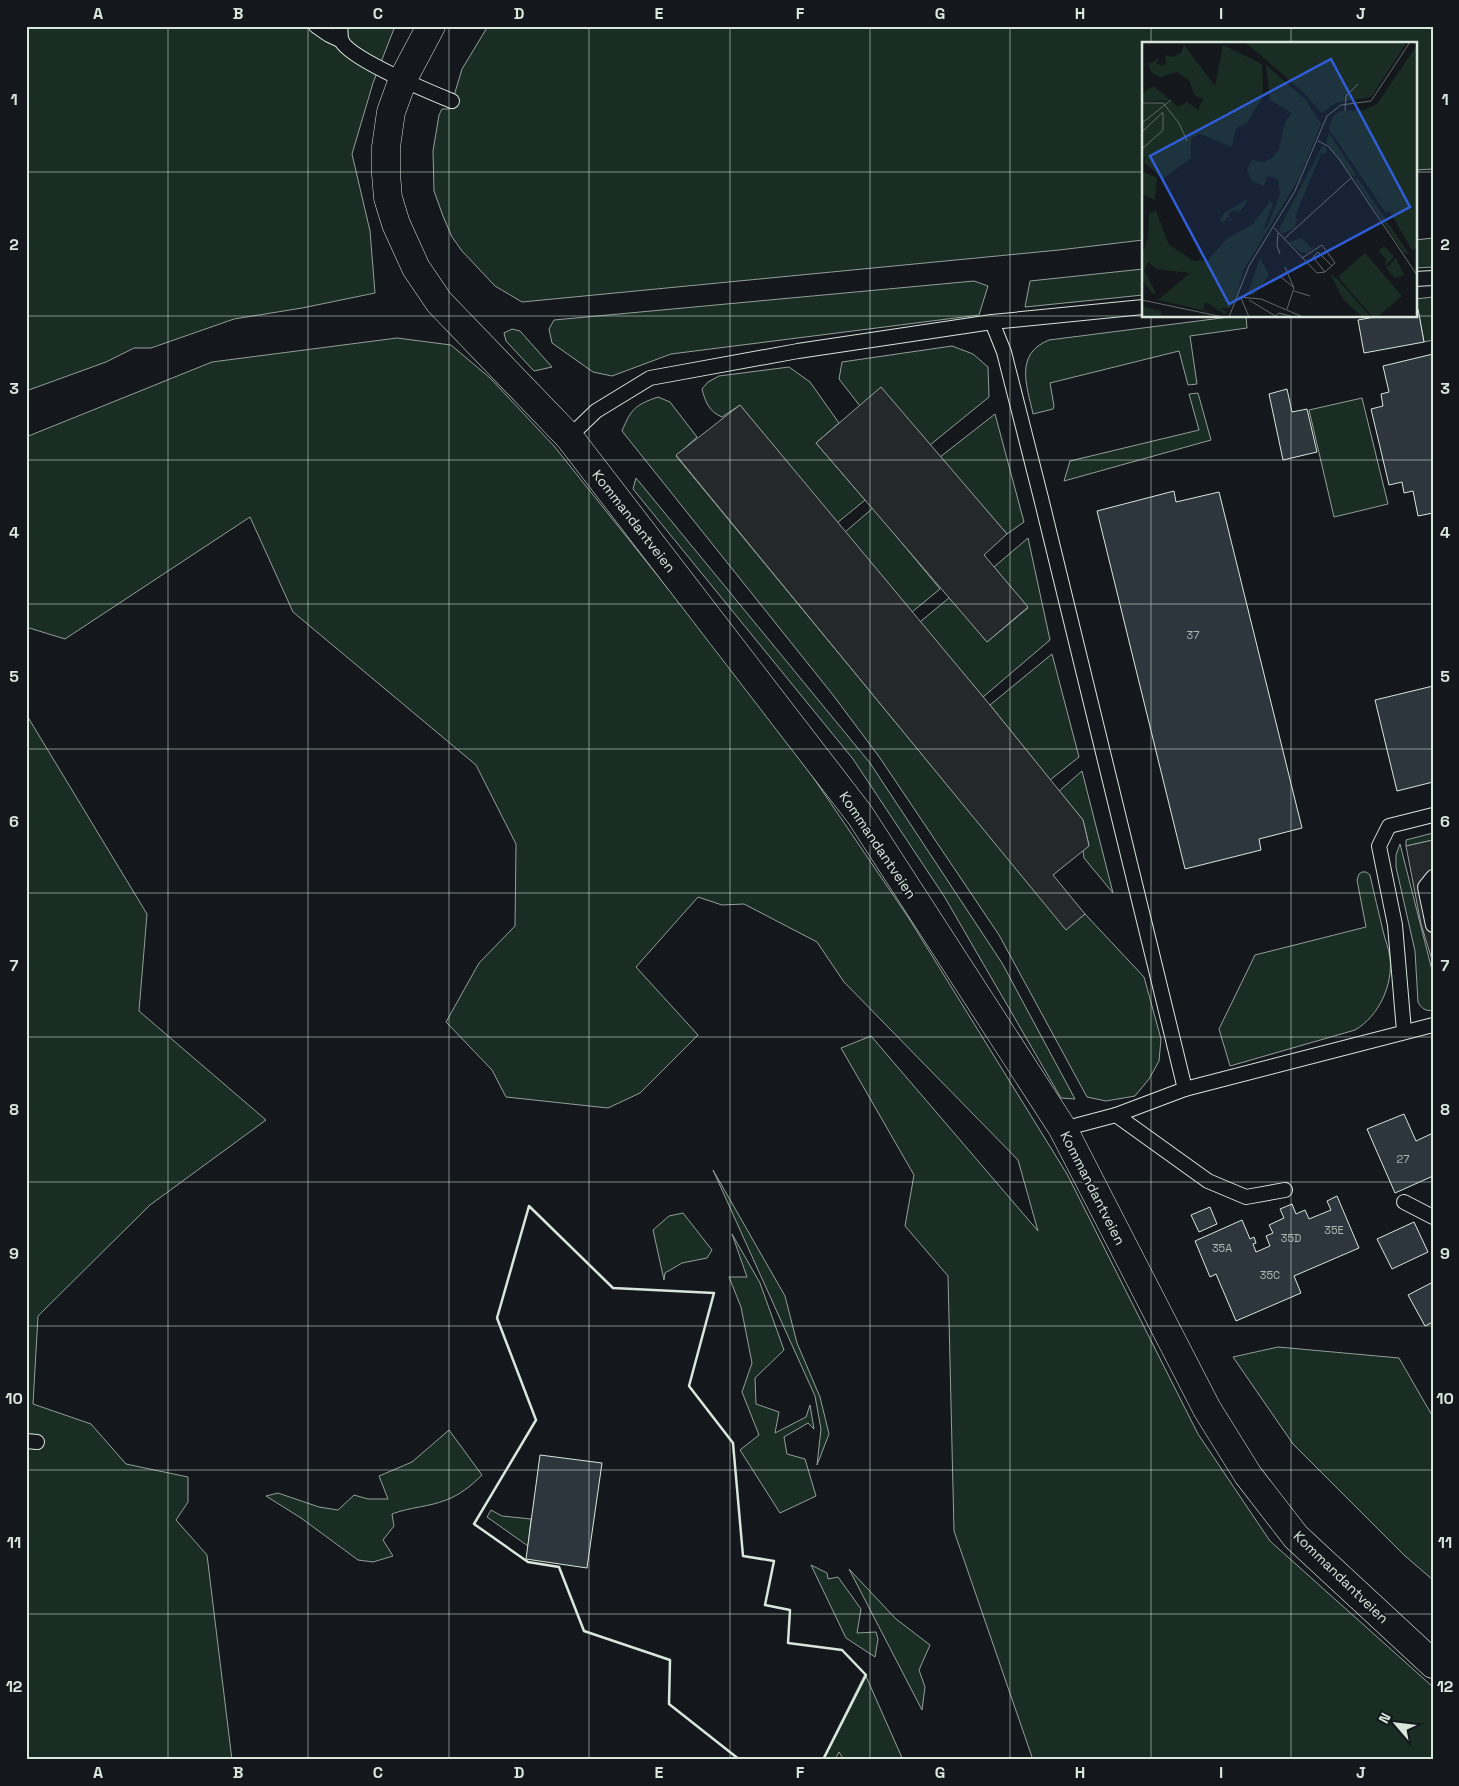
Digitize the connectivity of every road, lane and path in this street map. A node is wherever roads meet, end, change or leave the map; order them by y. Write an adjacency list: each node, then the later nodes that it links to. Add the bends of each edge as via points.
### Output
1 (316, 26): 4 (lane)
2 (340, 26): 4 (lane)
3 (431, 26): 5 (street, Kommandantveien)
4 (342, 41): 5 (lane, via 351,52)
5 (403, 79): 6 (lane); 11 (street, Kommandantveien, via 391,112 386,174 388,198 405,245 439,302)
6 (452, 101)
7 (1433, 278): 8 (lane)
8 (1416, 280)
9 (1142, 307): 10 (lane)
10 (992, 322): 11 (lane, via 798,351 650,378 596,412); 17 (lane, via 1004,352)
11 (569, 437): 19 (street, Kommandantveien, via 860,815)
12 (1433, 815): 16 (lane, via 1389,826 1379,846 1395,925)
13 (1433, 877): 14 (lane, via 1425,887)
14 (1433, 925)
15 (1433, 1024): 16 (lane)
16 (1404, 1032): 17 (lane)
17 (1185, 1089): 18 (lane)
18 (1116, 1115): 19 (lane); 20 (lane, via 1208,1181 1246,1197)
19 (1063, 1129): 23 (street, Kommandantveien, via 1207,1409 1248,1475 1296,1537)
20 (1285, 1190)
21 (1404, 1202): 22 (lane)
22 (1433, 1217)
23 (1433, 1664)

